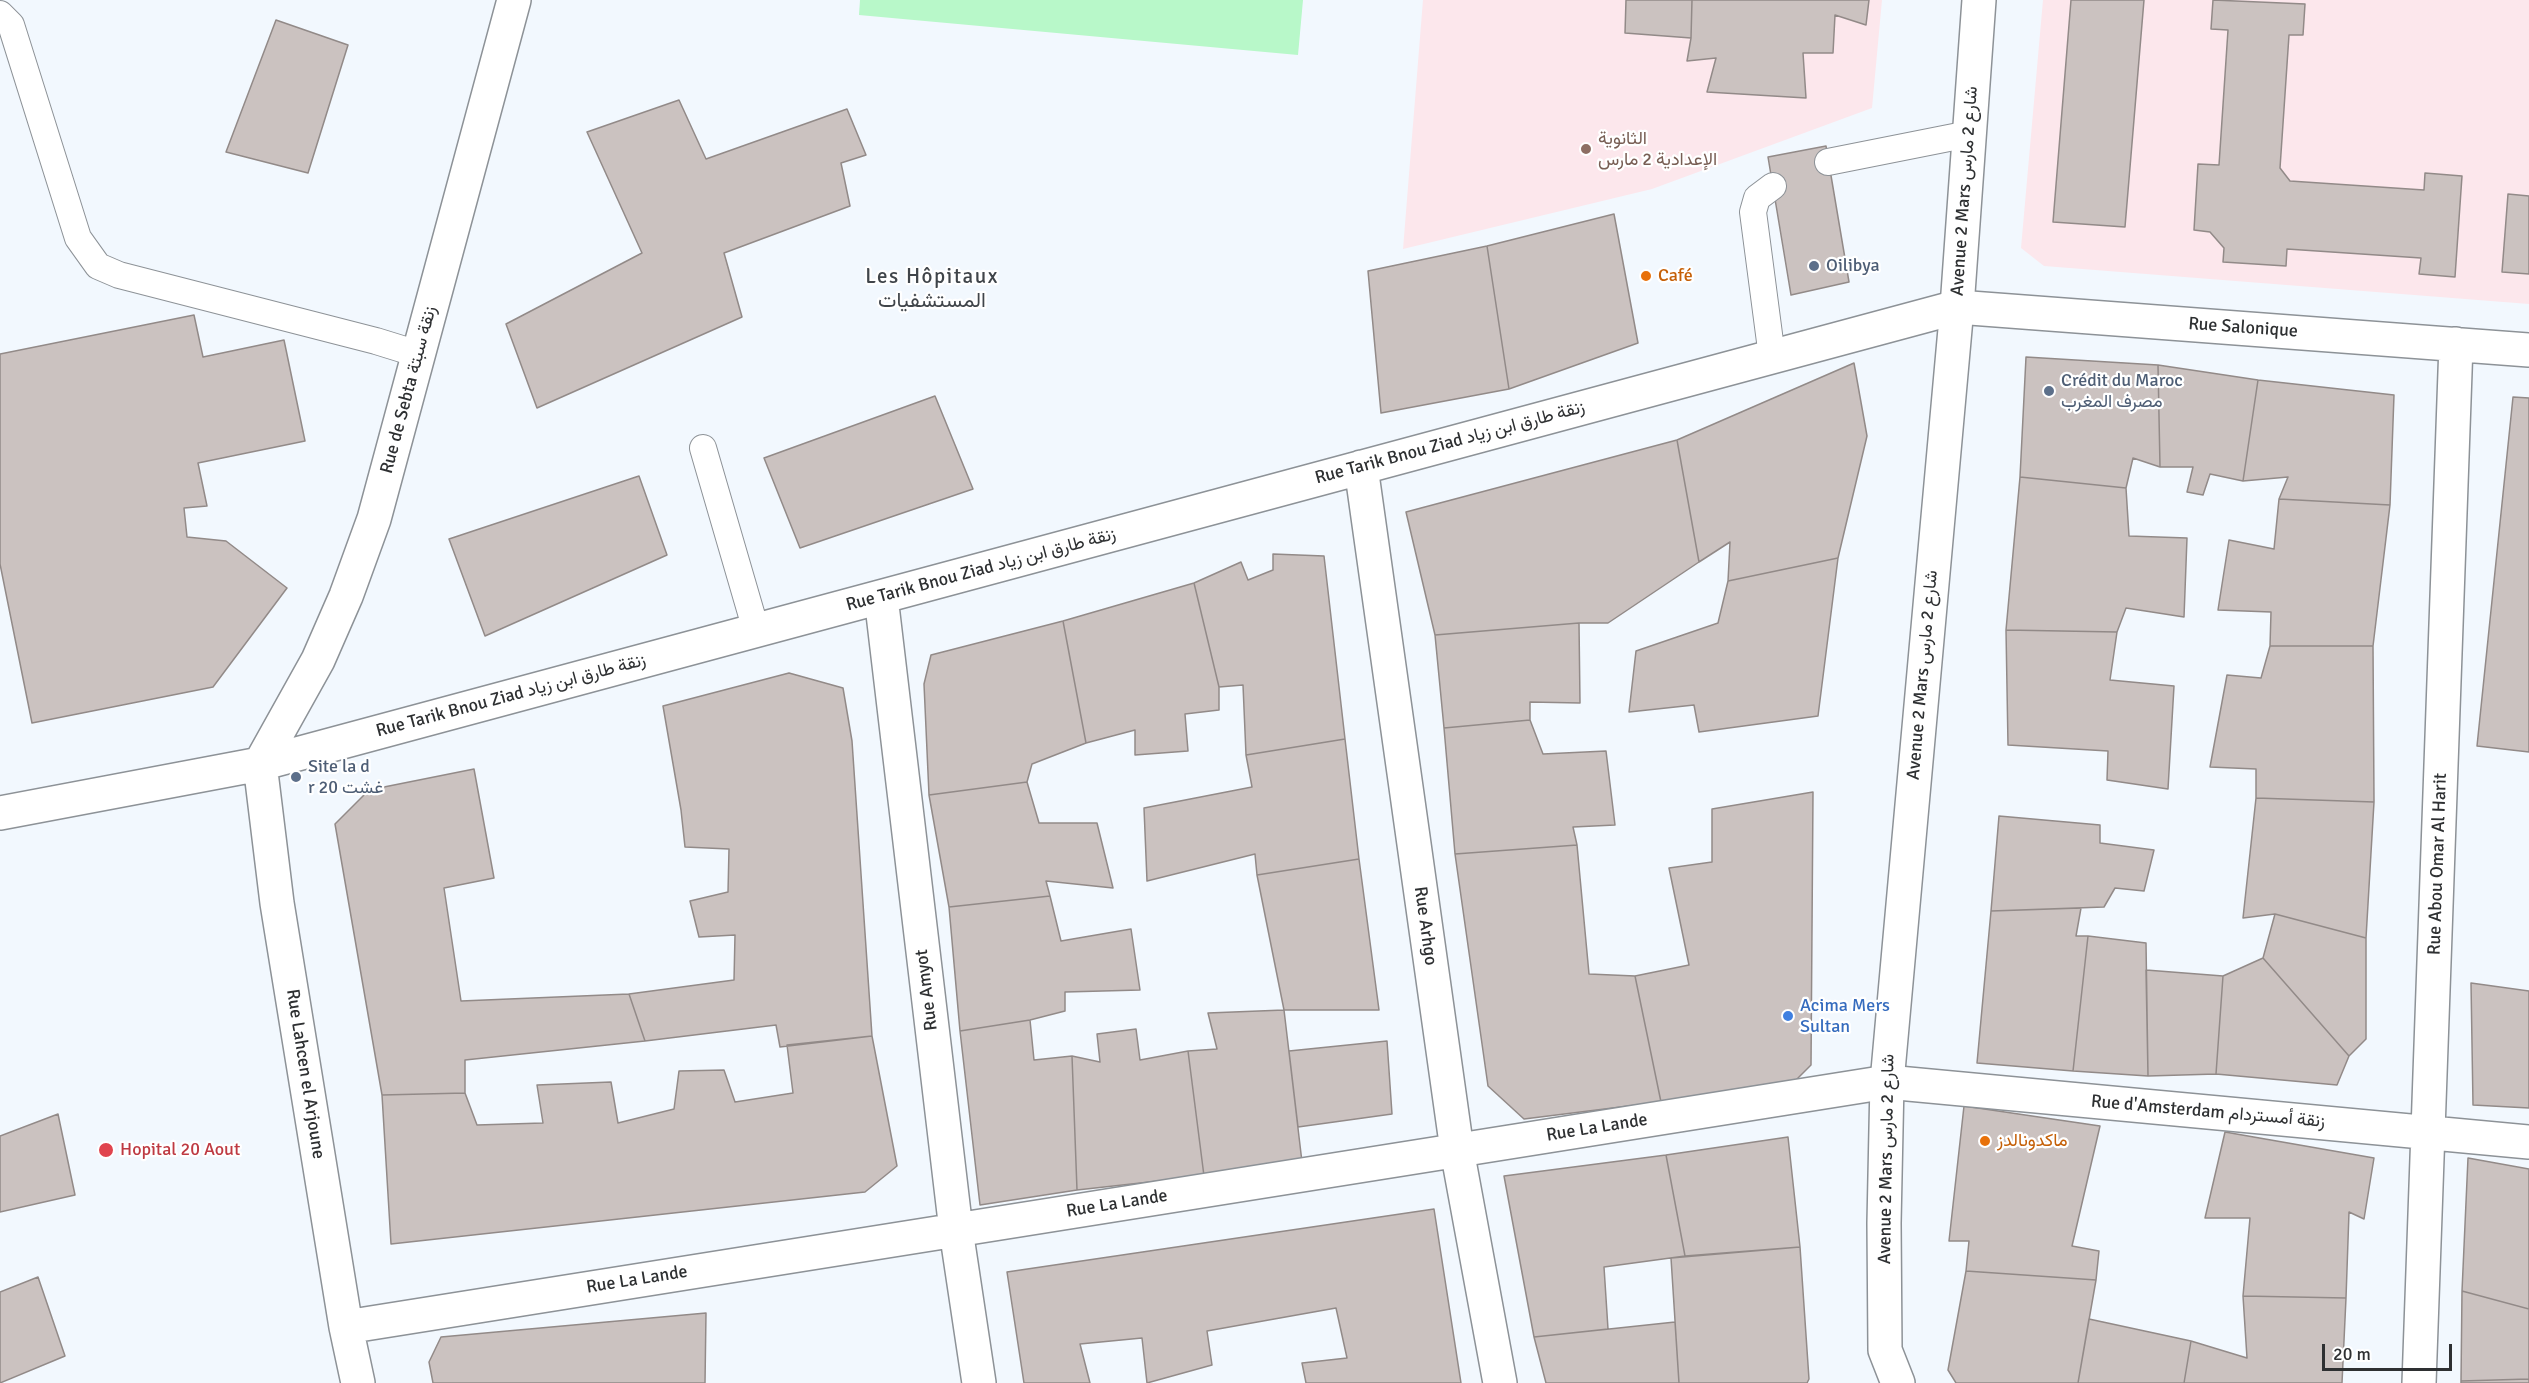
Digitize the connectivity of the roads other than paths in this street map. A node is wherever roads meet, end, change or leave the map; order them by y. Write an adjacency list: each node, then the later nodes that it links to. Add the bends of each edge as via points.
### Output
1 (514, 0): 10 (street, Rue de Sebta زنقة سبتة)
2 (1979, 0): 4 (street, Avenue 2 Mars شارع 2 مارس)
3 (0, 14): 10 (lane, via 11,25 78,238 98,266 119,275)
4 (1969, 134): 5 (lane); 7 (street, Avenue 2 Mars شارع 2 مارس)
5 (1828, 162)
6 (1773, 186): 11 (lane, via 1757,198 1753,212)
7 (1957, 307): 8 (street, Rue Salonique); 11 (street, Rue Tarik Bnou Ziad زنقة طارق ابن زياد); 18 (street, Avenue 2 Mars شارع 2 مارس)
8 (2456, 344): 9 (street, Rue Salonique); 19 (street, Rue Abou Omar Al Harit)
9 (2529, 350)
10 (418, 354): 16 (street, Rue de Sebta زنقة سبتة, via 374,519 346,596 318,660)
11 (1772, 357): 13 (street, Rue Tarik Bnou Ziad زنقة طارق ابن زياد)
12 (703, 448): 15 (lane)
13 (1360, 467): 14 (street, Rue Tarik Bnou Ziad زنقة طارق ابن زياد); 21 (street, Rue Arhgo)
14 (881, 597): 15 (street, Rue Tarik Bnou Ziad زنقة طارق ابن زياد); 22 (street, Rue Amyot)
15 (756, 630): 16 (street, Rue Tarik Bnou Ziad زنقة طارق ابن زياد)
16 (260, 764): 17 (street, Rue Tarik Bnou Ziad زنقة طارق ابن زياد); 23 (street, Rue Lahcen el Arjoune, via 278,903)
17 (0, 813)
18 (1887, 1082): 19 (street, Rue d'Amsterdam زنقة أمستردام); 21 (street, Rue La Lande); 24 (street, Avenue 2 Mars شارع 2 مارس)
19 (2428, 1133): 20 (street, Rue d'Amsterdam زنقة أمستردام); 30 (street, Rue Abou Omar Al Harit)
20 (2529, 1143)
21 (1457, 1150): 22 (street, Rue La Lande); 27 (street, Rue Arhgo)
22 (956, 1230): 23 (street, Rue La Lande); 26 (street, Rue Amyot)
23 (346, 1326): 25 (street, Rue Lahcen el Arjoune)
24 (1886, 1350): 28 (street, Avenue 2 Mars شارع 2 مارس); 29 (street, Avenue 2 Mars شارع 2 مارس)
25 (358, 1383)
26 (979, 1383)
27 (1500, 1383)
28 (1874, 1383)
29 (1898, 1383)
30 (2419, 1383)

